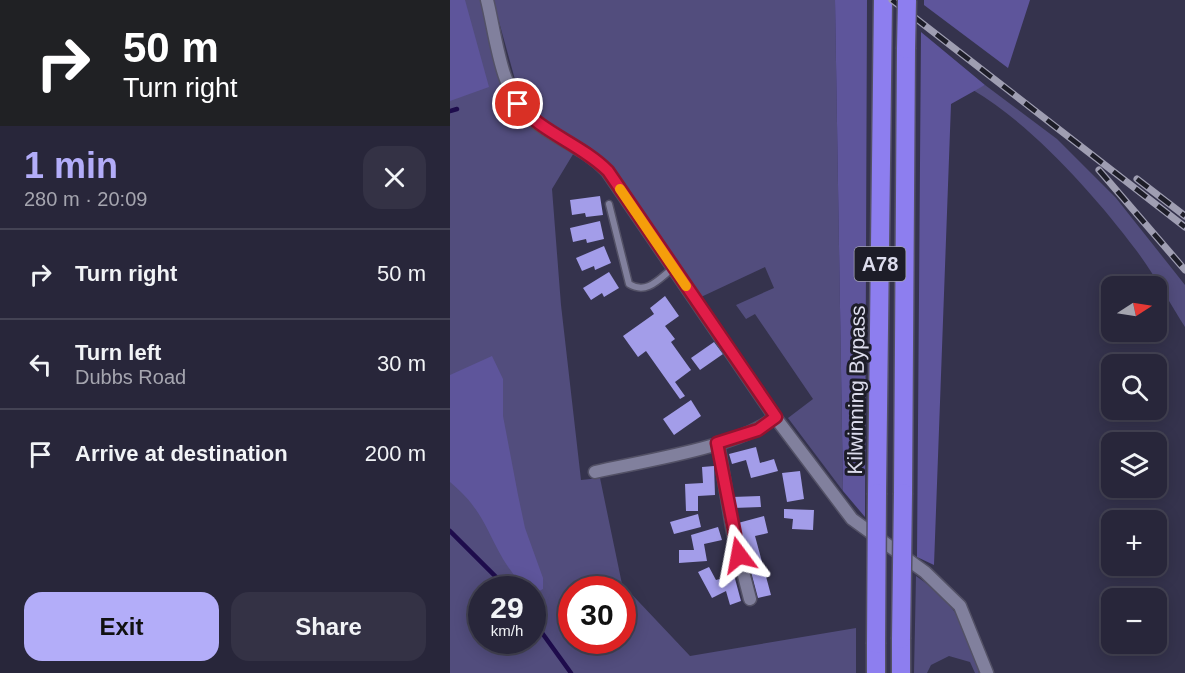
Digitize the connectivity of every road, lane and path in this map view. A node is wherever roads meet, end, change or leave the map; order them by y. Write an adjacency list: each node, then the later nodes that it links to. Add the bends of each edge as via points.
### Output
1 (487, 0): 5 (street, via 505,73 518,104 528,117 588,153 608,171)
2 (883, 0): 10 (highway, Kilwinning Bypass / A78, bridge)
3 (907, 0): 11 (highway, A78, bridge)
4 (609, 204): 5 (lane, via 629,284 637,289 648,288)
5 (673, 268): 6 (street)
6 (776, 417): 7 (street, via 758,430); 12 (street, via 852,519 924,572 960,606)
7 (717, 443): 8 (street); 9 (street)
8 (595, 472)
9 (750, 599)
10 (876, 673)
11 (901, 673)
12 (987, 673)

